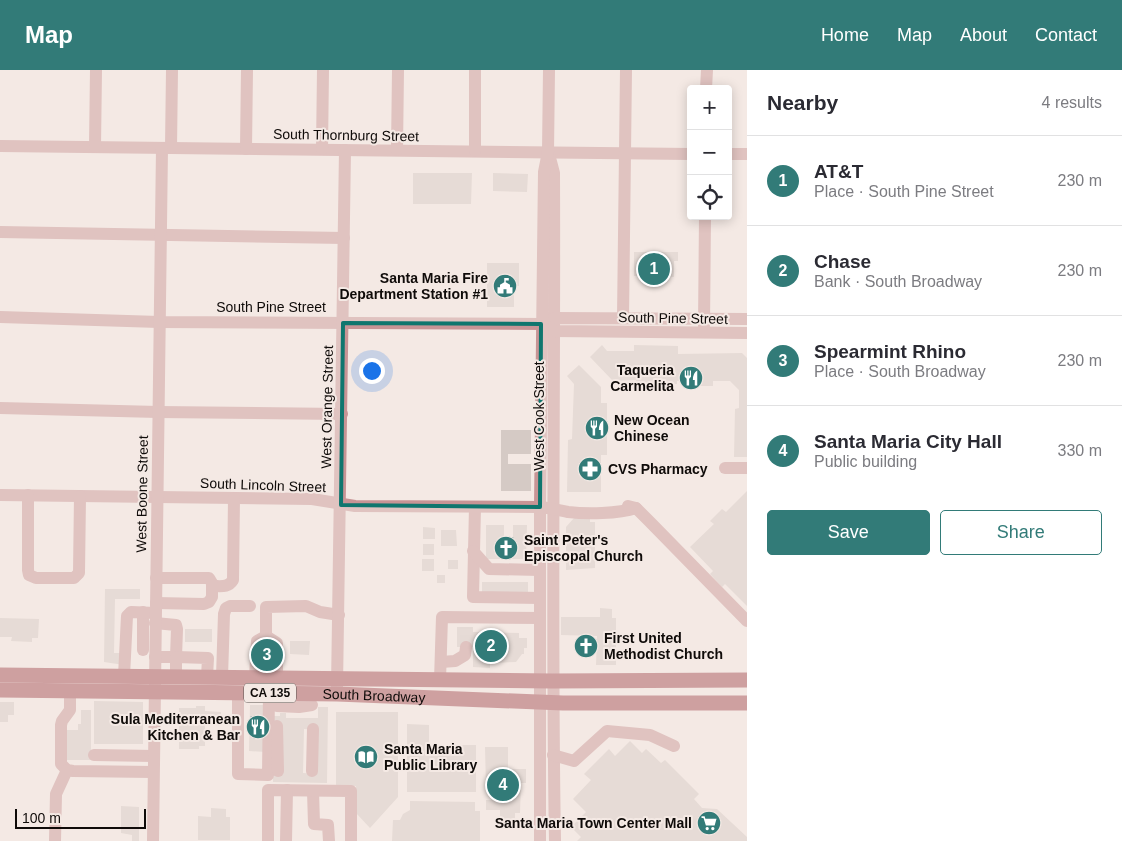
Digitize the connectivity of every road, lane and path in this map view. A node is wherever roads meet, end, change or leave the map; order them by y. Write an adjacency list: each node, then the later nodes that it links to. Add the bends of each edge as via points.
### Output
1 (96, 70): 12 (street)
2 (172, 70): 13 (street, West Boone Street)
3 (247, 70): 14 (street)
4 (323, 70): 15 (street)
5 (398, 70): 17 (street)
6 (475, 70): 18 (street)
7 (549, 70): 19 (street, West Cook Street)
8 (626, 70): 20 (street)
9 (707, 70): 10 (street)
10 (706, 85)
11 (0, 146): 12 (street, South Thornburg Street)
12 (95, 147): 13 (street, South Thornburg Street)
13 (166, 148): 14 (street, South Thornburg Street); 26 (street, West Boone Street)
14 (246, 149): 15 (street, South Thornburg Street)
15 (322, 150): 16 (street, South Thornburg Street)
16 (345, 150): 17 (street, South Thornburg Street); 27 (street, West Orange Street)
17 (397, 150): 18 (street, South Thornburg Street)
18 (475, 151): 19 (street, South Thornburg Street)
19 (548, 152): 20 (street, South Thornburg Street); 29 (street, West Cook Street, via 554,173); 35 (street, West Cook Street, via 544,172)
20 (625, 153): 21 (street, South Thornburg Street); 30 (street)
21 (687, 154)
22 (732, 154): 23 (street)
23 (747, 154)
24 (705, 220): 31 (street)
25 (0, 232): 26 (street)
26 (160, 234): 27 (street); 33 (street, West Boone Street)
27 (344, 238): 34 (street, West Orange Street)
28 (0, 317): 33 (street, South Pine Street)
29 (554, 318): 30 (street, South Pine Street); 35 (street, South Pine Street); 36 (street, West Cook Street)
30 (623, 318): 31 (street, South Pine Street)
31 (704, 319): 32 (street, South Pine Street); 37 (street)
32 (747, 319)
33 (159, 322): 34 (street, South Pine Street); 40 (street, West Boone Street)
34 (343, 323): 35 (street, South Pine Street); 41 (street, West Orange Street)
35 (541, 324): 36 (street, South Pine Street); 51 (street, West Cook Street)
36 (554, 331): 37 (street, South Pine Street); 52 (street, West Cook Street)
37 (704, 333): 38 (street, South Pine Street)
38 (747, 334)
39 (0, 408): 40 (street)
40 (158, 412): 41 (street); 47 (street, West Boone Street)
41 (342, 414): 49 (street, West Orange Street)
42 (725, 468): 43 (street)
43 (747, 468)
44 (0, 495): 45 (street, South Lincoln Street)
45 (28, 495): 46 (street, South Lincoln Street); 46 (street, via 28,570 29,576 36,578 74,578 79,574)
46 (80, 496): 47 (street, South Lincoln Street)
47 (157, 498): 48 (street, South Lincoln Street); 56 (street, West Boone Street)
48 (234, 498): 49 (street, South Lincoln Street, via 312,499); 57 (street, via 233,580 225,586)
49 (341, 505): 50 (street, South Lincoln Street); 61 (street, West Orange Street)
50 (475, 507): 51 (street, South Lincoln Street); 54 (street)
51 (540, 507): 52 (street, South Lincoln Street); 55 (street, West Cook Street)
52 (554, 508): 53 (street, via 567,504 622,504); 53 (street, via 567,512 623,512); 80 (street, West Cook Street)
53 (636, 508): 63 (street)
54 (473, 551): 55 (street, via 489,569); 58 (street, via 473,597)
55 (540, 570): 58 (street, West Cook Street)
56 (156, 578): 57 (street, via 209,578); 60 (street, West Boone Street)
57 (212, 586): 60 (street, via 209,602)
58 (540, 598): 62 (street, West Cook Street)
59 (250, 606): 74 (street, via 226,608)
60 (152, 613): 66 (street, via 131,612 127,616); 67 (street, West Boone Street); 68 (street, via 176,625)
61 (339, 615): 64 (street, via 306,606 266,607); 77 (street, West Orange Street)
62 (540, 618): 69 (street, via 466,622 442,617); 80 (street, West Cook Street)
63 (747, 621)
64 (266, 636): 75 (street, via 257,641); 76 (street, via 276,643)
65 (466, 647): 69 (street, via 464,655 455,661)
66 (125, 650): 67 (street); 71 (street)
67 (151, 652): 68 (street); 72 (street, West Boone Street)
68 (176, 657): 73 (street); 74 (street, via 208,658)
69 (441, 662): 78 (street)
70 (0, 675): 71 (main road, South Broadway / CA 135)
71 (124, 676): 72 (main road, South Broadway / CA 135)
72 (155, 676): 73 (main road, South Broadway / CA 135); 83 (street, West Boone Street)
73 (176, 676): 74 (main road, South Broadway / CA 135)
74 (215, 677): 75 (main road, South Broadway / CA 135)
75 (255, 677): 76 (main road, South Broadway / CA 135)
76 (277, 678): 77 (main road, South Broadway / CA 135)
77 (338, 678): 78 (main road, South Broadway / CA 135); 85 (street, West Orange Street)
78 (440, 680): 80 (main road, South Broadway / CA 135)
79 (747, 680): 80 (main road, South Broadway / CA 135)
80 (546, 681): 86 (street)
81 (0, 690): 82 (main road, South Broadway / CA 135)
82 (70, 691): 83 (main road, South Broadway / CA 135); 94 (street, via 70,710 61,725 61,764)
83 (154, 692): 84 (main road, South Broadway / CA 135); 93 (street, West Boone Street)
84 (238, 693): 88 (main road, South Broadway / CA 135); 97 (street, via 238,774)
85 (337, 694): 86 (main road, South Broadway / CA 135); 89 (main road, South Broadway / CA 135)
86 (546, 702): 87 (main road, South Broadway / CA 135); 92 (street); 107 (street)
87 (747, 703)
88 (275, 707): 89 (main road, South Broadway / CA 135); 97 (street); 97 (street)
89 (312, 712): 95 (street)
90 (674, 746): 92 (street, via 650,735 607,731 574,761)
91 (94, 755): 93 (street)
92 (553, 755): 108 (street)
93 (154, 756): 96 (street, West Boone Street)
94 (66, 770): 96 (street); 101 (street, via 56,794)
95 (312, 771)
96 (153, 772): 102 (street, West Boone Street)
97 (273, 773): 98 (street)
98 (268, 790): 99 (street); 103 (street)
99 (286, 790): 100 (street); 104 (street)
100 (312, 791): 105 (street, via 314,824 328,825); 106 (street, via 351,791)
101 (55, 841)
102 (153, 841)
103 (268, 841)
104 (286, 841)
105 (329, 841)
106 (351, 841)
107 (540, 841)
108 (555, 841)

